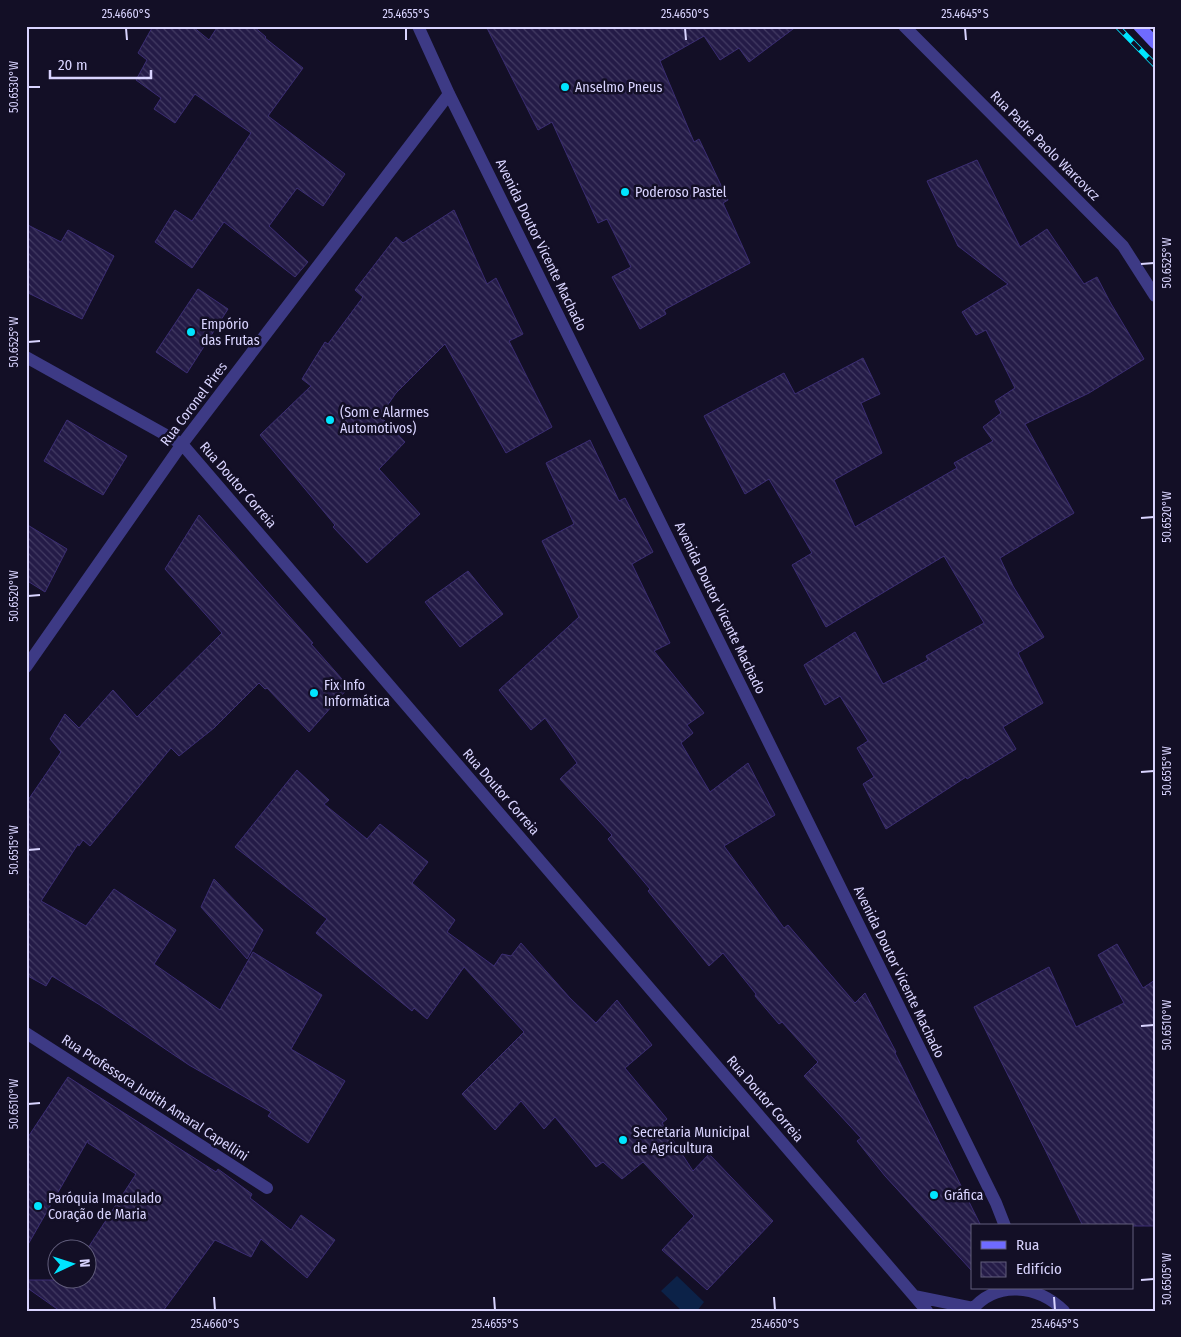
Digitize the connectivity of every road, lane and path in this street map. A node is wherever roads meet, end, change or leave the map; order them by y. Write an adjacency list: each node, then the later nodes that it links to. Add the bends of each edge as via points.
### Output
1 (418, 26): 5 (street, Avenida Doutor Vicente Machado)
2 (904, 26): 6 (street, Rua Padre Paolo Warcovcz, via 1123,246)
3 (1139, 26): 4 (main road)
4 (1155, 43)
5 (449, 94): 8 (street, Rua Coronel Pires); 12 (street, Avenida Doutor Vicente Machado)
6 (1155, 296)
7 (26, 357): 8 (street, Rua Doutor Correia)
8 (182, 444): 9 (street, Rua Coronel Pires); 17 (street, Rua Doutor Correia)
9 (26, 667)
10 (26, 1033): 11 (street, Rua Professora Judith Amaral Capellini)
11 (267, 1188)
12 (996, 1203): 13 (street); 14 (street)
13 (998, 1224)
14 (1004, 1224)
15 (1004, 1290): 18 (street, via 988,1296)
16 (1031, 1290): 20 (street, via 1048,1297)
17 (914, 1296): 18 (street); 19 (street, Rua Doutor Correia)
18 (972, 1310)
19 (927, 1311)
20 (1064, 1311)

